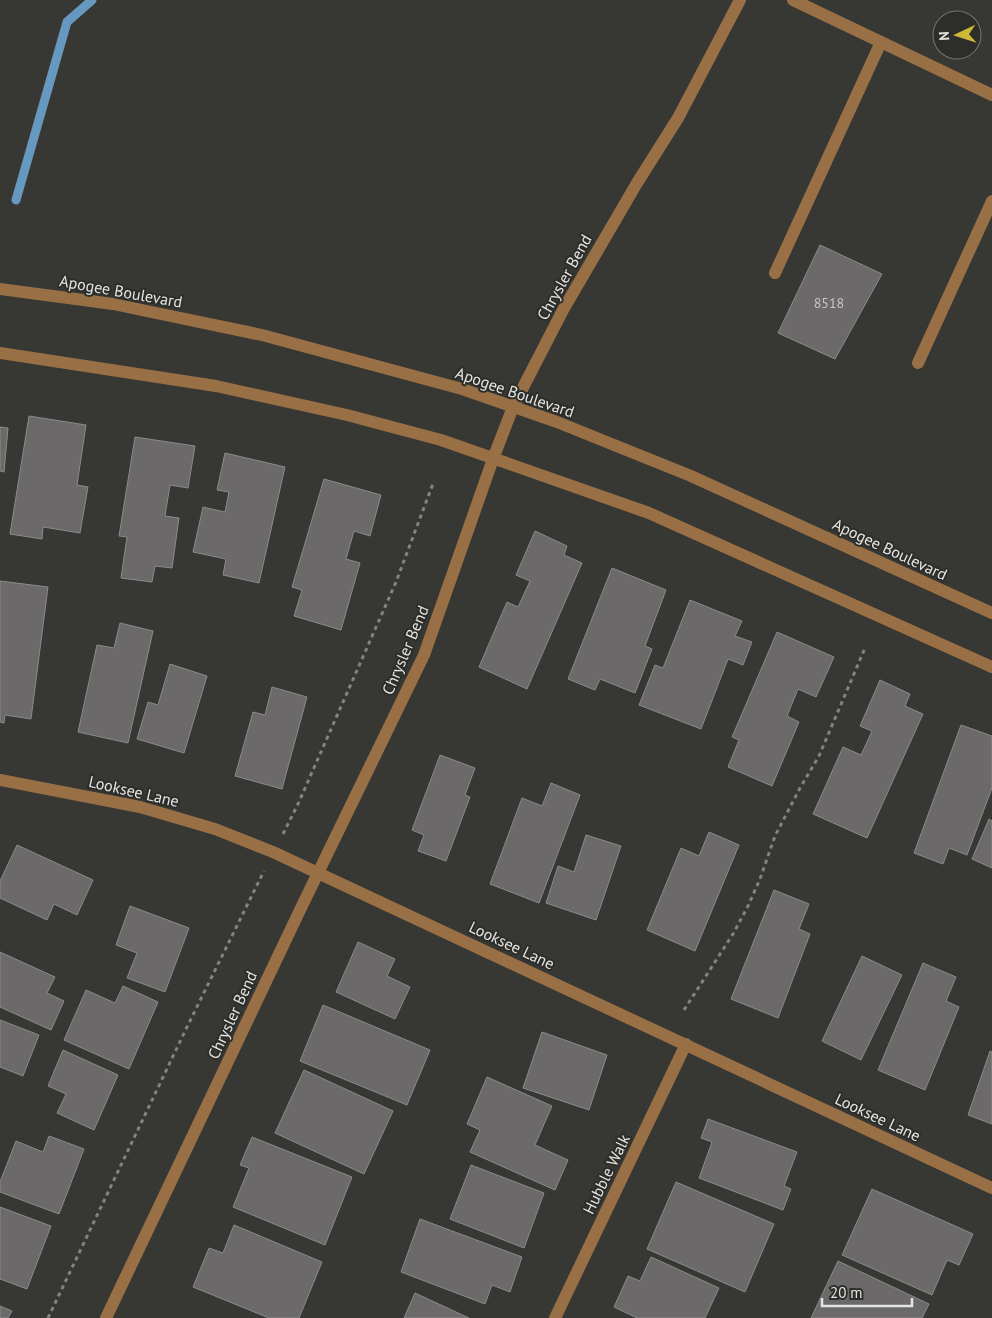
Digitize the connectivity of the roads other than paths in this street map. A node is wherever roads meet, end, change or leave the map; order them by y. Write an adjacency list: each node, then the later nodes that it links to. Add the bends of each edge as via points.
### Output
1 (740, 0): 10 (street, Chrysler Bend, via 678,118 563,310)
2 (793, 0): 3 (street)
3 (881, 42): 4 (street); 6 (street)
4 (992, 95)
5 (992, 201): 9 (street)
6 (776, 273)
7 (0, 289): 10 (street, Apogee Boulevard, via 113,304 262,335 462,389)
8 (0, 353): 11 (street, via 216,386 398,428)
9 (918, 363)
10 (514, 407): 11 (street, Chrysler Bend); 12 (street, Apogee Boulevard, via 691,476)
11 (493, 459): 13 (street, via 649,513); 15 (street, Chrysler Bend, via 424,655)
12 (992, 614)
13 (992, 667)
14 (0, 780): 15 (street, Looksee Lane, via 140,806 216,829)
15 (318, 872): 16 (street, Looksee Lane); 18 (street, Chrysler Bend)
16 (686, 1044): 17 (street, Looksee Lane); 19 (street, Hubble Walk)
17 (992, 1188)
18 (106, 1318)
19 (555, 1318)

